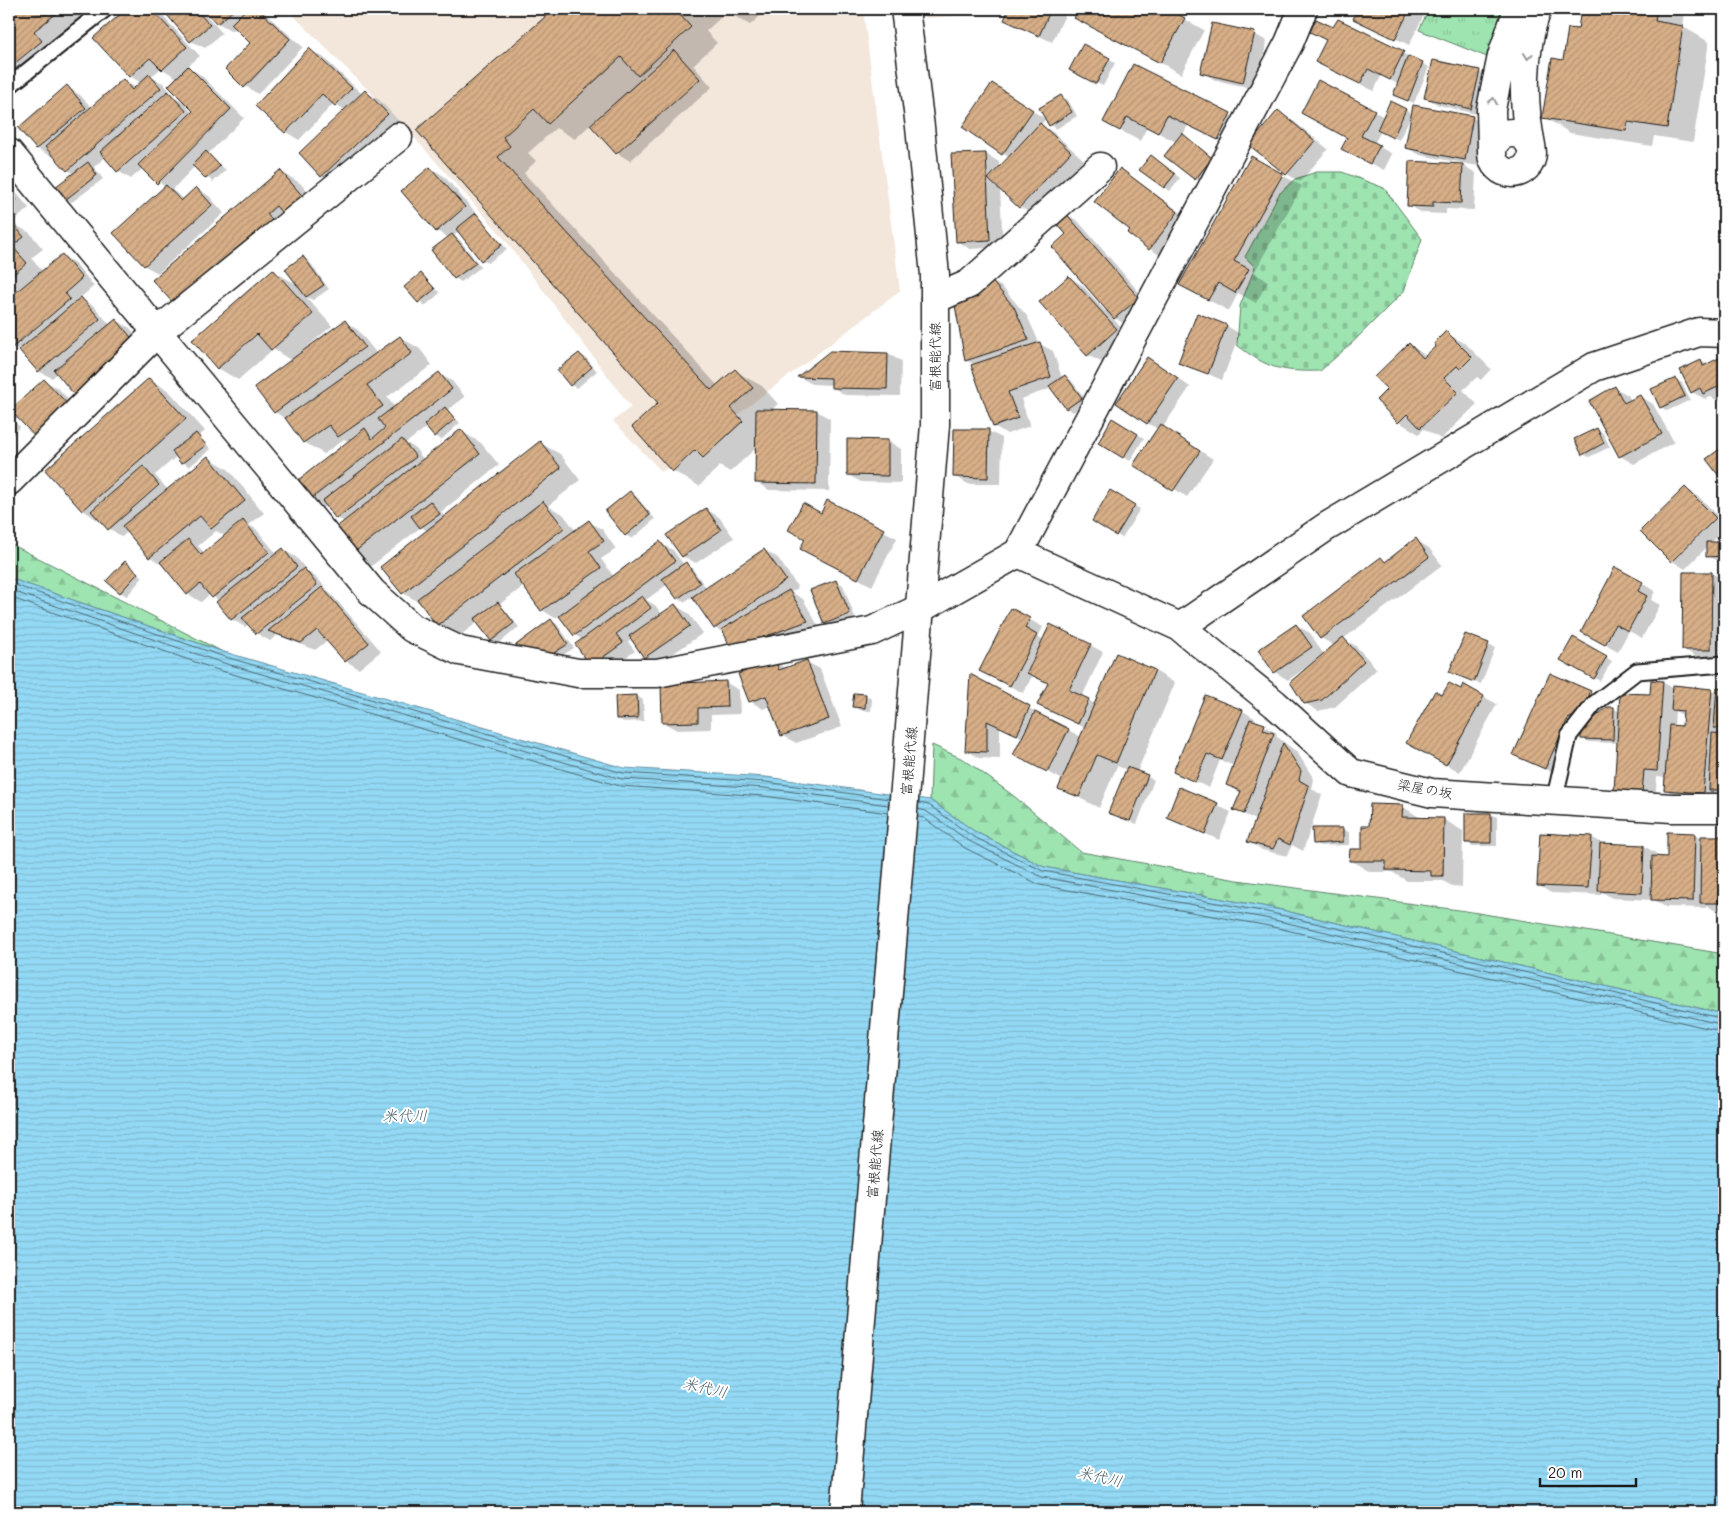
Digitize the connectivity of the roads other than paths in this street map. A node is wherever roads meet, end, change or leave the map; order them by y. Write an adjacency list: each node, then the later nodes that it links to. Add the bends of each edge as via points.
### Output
1 (105, 9): 6 (lane)
2 (905, 9): 10 (street, 富根能代線, via 920,127)
3 (1304, 9): 14 (street, via 1289,43)
4 (1518, 9): 5 (street, one-way to 4, via 1531,24 1524,92 1531,145 1522,136 1509,133 1498,139 1492,150 1491,109 1502,56)
5 (1537, 9)
6 (9, 86)
7 (398, 137): 11 (street)
8 (9, 153): 11 (street)
9 (1100, 167): 10 (street, via 969,284)
10 (935, 299): 15 (street, 富根能代線, via 936,425)
11 (157, 332): 13 (street); 15 (street, via 372,592 412,628 460,651 578,673 656,673 872,631)
12 (1724, 333): 16 (street, via 1699,332 1594,368 1326,527)
13 (9, 481)
14 (1018, 553): 15 (street); 16 (street, 梁屋の坂)
15 (921, 608): 20 (street, 富根能代線)
16 (1180, 627): 18 (street, 梁屋の坂, via 1275,704 1351,773 1432,793)
17 (1724, 664): 18 (lane, via 1638,671 1594,704 1569,736)
18 (1554, 801): 19 (street, 梁屋の坂)
19 (1724, 808)
20 (845, 1512)

